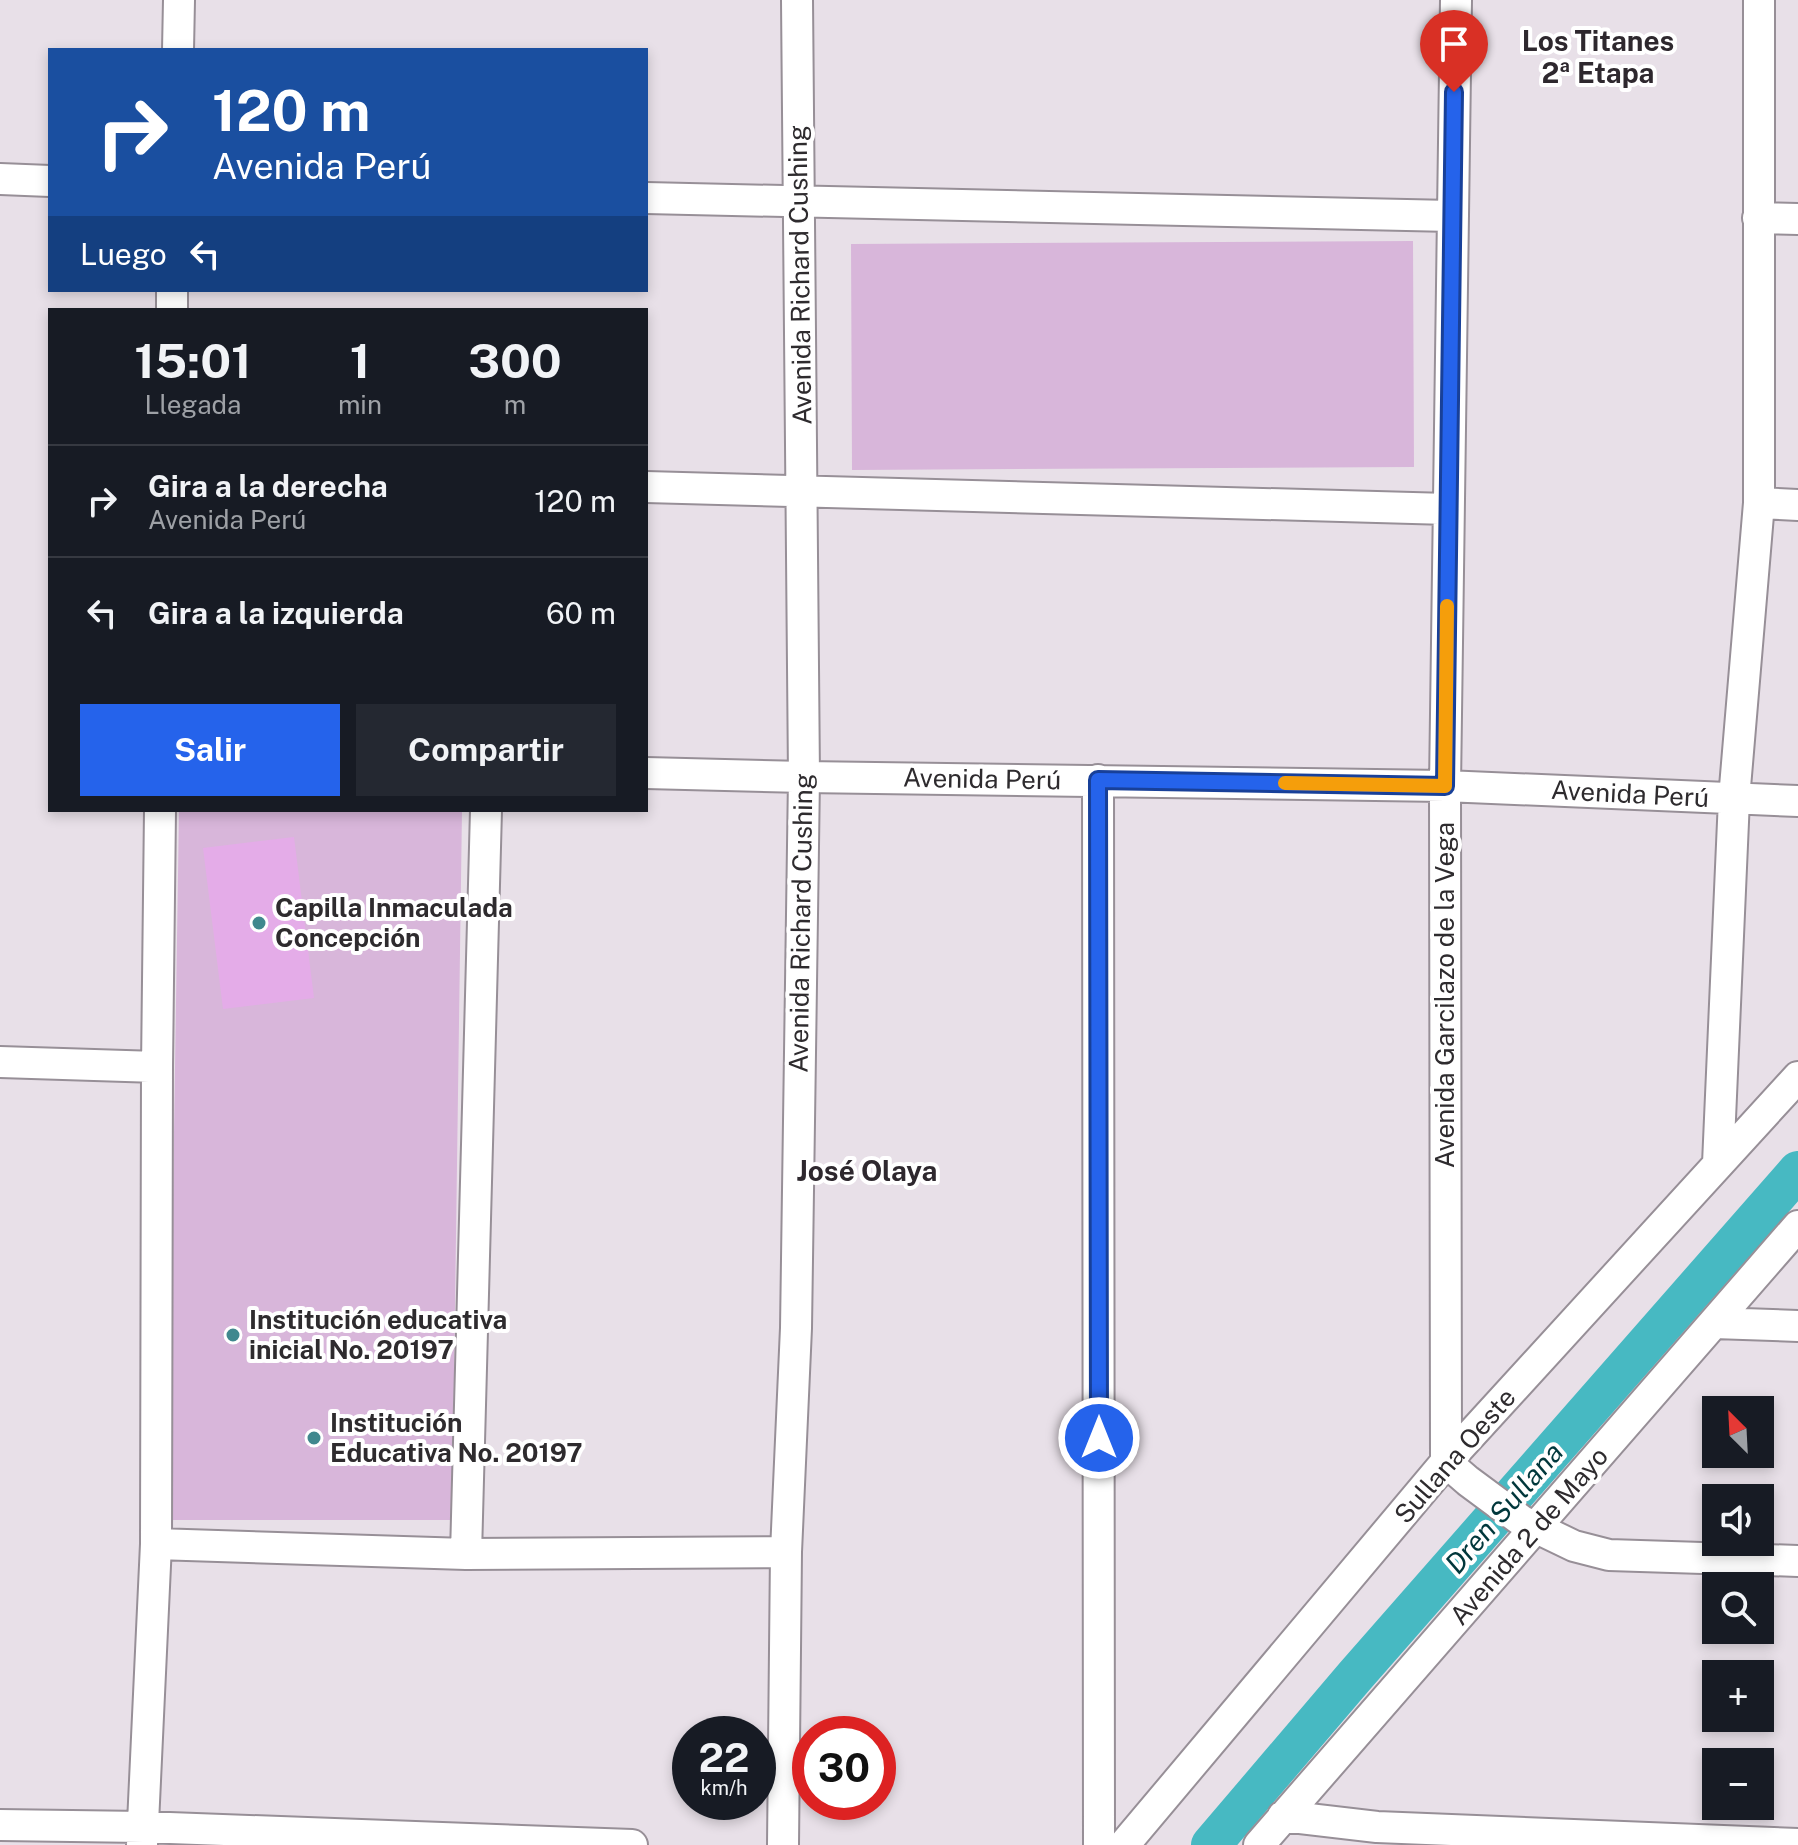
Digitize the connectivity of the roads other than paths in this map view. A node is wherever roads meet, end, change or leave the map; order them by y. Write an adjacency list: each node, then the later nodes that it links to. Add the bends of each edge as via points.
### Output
1 (179, 0): 5 (street)
2 (797, 0): 9 (street, Avenida Richard Cushing)
3 (1456, 0): 10 (street, Avenida Garcilazo de la Vega)
4 (1759, 0): 11 (street)
5 (178, 48)
6 (0, 179): 7 (street)
7 (48, 181)
8 (648, 198): 9 (street)
9 (799, 201): 10 (street); 14 (street, Avenida Richard Cushing)
10 (1452, 216): 17 (street, Avenida Garcilazo de la Vega)
11 (1758, 218): 12 (street); 15 (street)
12 (1798, 219)
13 (648, 487): 14 (street)
14 (802, 491): 17 (street); 19 (street, Avenida Richard Cushing)
15 (1759, 503): 16 (street); 22 (street)
16 (1798, 505)
17 (1448, 509): 21 (street, Avenida Garcilazo de la Vega)
18 (648, 773): 19 (street, Avenida Perú)
19 (804, 777): 20 (street, Avenida Perú); 36 (street, Avenida Richard Cushing, via 796,1328)
20 (1098, 780): 21 (street, Avenida Perú); 47 (street)
21 (1445, 786): 22 (street, Avenida Perú); 33 (street, Avenida Garcilazo de la Vega)
22 (1734, 799): 23 (street, Avenida Perú); 29 (street)
23 (1798, 801)
24 (160, 812): 27 (street)
25 (486, 812): 37 (street)
26 (0, 1062): 27 (street)
27 (157, 1067): 35 (street)
28 (1798, 1077): 29 (street, Sullana Oeste)
29 (1718, 1164): 33 (street, Sullana Oeste)
30 (1798, 1226): 31 (street, Avenida 2 de Mayo)
31 (1714, 1323): 32 (street); 34 (street, Avenida 2 de Mayo)
32 (1798, 1326)
33 (1457, 1472): 34 (street); 48 (street, Sullana Oeste)
34 (1529, 1524): 38 (street, via 1574,1546 1609,1555); 39 (street, Avenida 2 de Mayo)
35 (156, 1544): 37 (street); 41 (street)
36 (786, 1552): 37 (street); 46 (street, Avenida Richard Cushing)
37 (466, 1554)
38 (1798, 1561)
39 (1283, 1816): 42 (street); 49 (street, Avenida 2 de Mayo)
40 (0, 1825): 41 (street)
41 (142, 1836): 45 (street)
42 (1377, 1836): 43 (street)
43 (1669, 1843): 44 (street)
44 (1798, 1844)
45 (632, 1845)
46 (783, 1845)
47 (1099, 1845)
48 (1124, 1845)
49 (1259, 1845)

